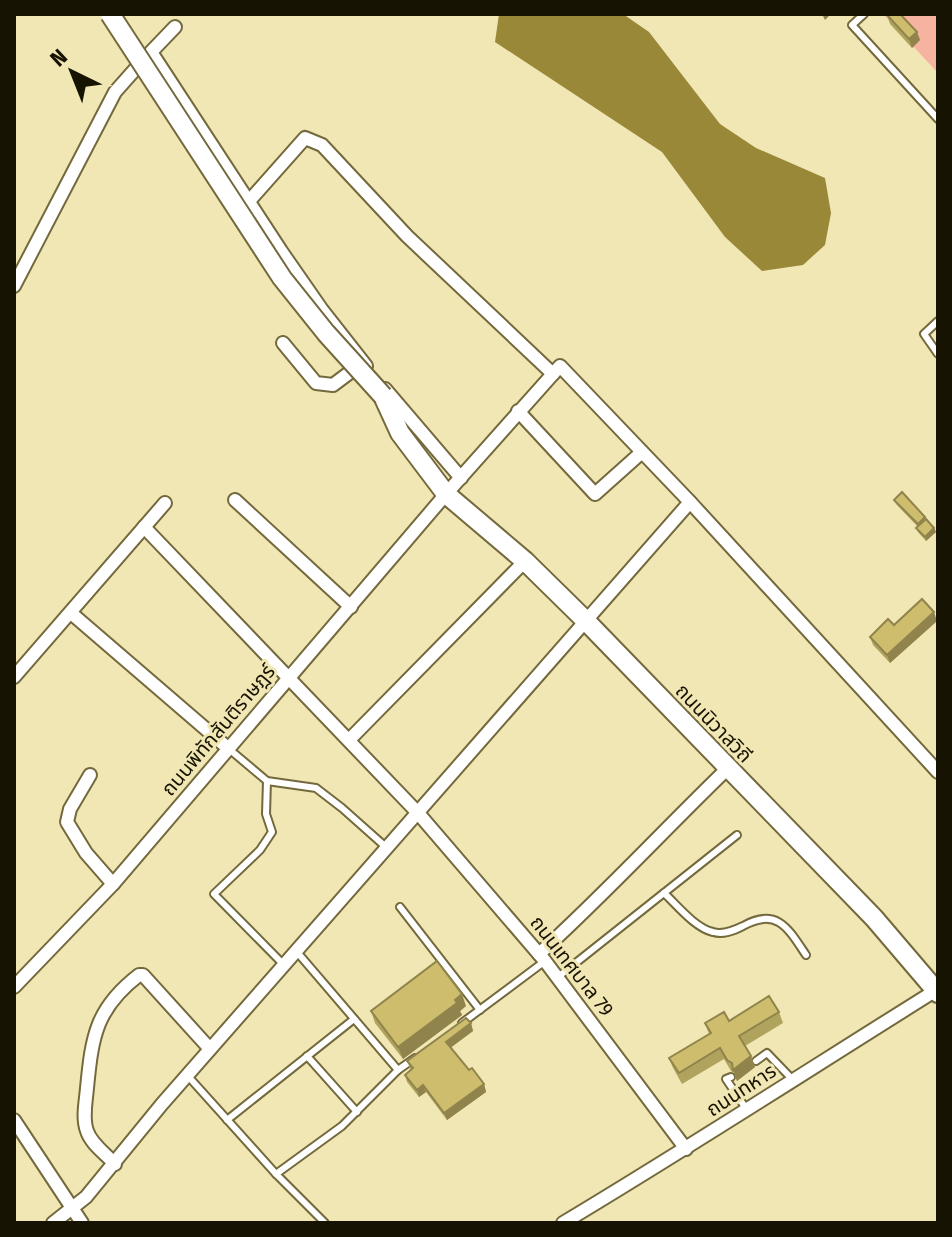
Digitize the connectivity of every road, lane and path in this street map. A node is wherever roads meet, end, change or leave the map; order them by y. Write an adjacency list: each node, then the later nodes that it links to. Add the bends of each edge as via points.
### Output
1 (110, 14): 16 (main road, ถนนนิวาสวิถี, bridge, via 282,278 383,396 400,433)
2 (864, 14): 5 (lane, via 852,25)
3 (175, 27): 4 (street)
4 (151, 52): 6 (street); 7 (street, via 115,92)
5 (938, 119)
6 (250, 200): 11 (street); 12 (street, via 305,138 322,145 407,236)
7 (14, 286)
8 (938, 321): 10 (lane, via 924,334)
9 (283, 343): 11 (street, via 316,383 333,385)
10 (938, 354)
11 (363, 362): 15 (street)
12 (553, 374): 13 (street, ถนนพิทักสันติราษฎร์); 14 (street, via 560,366)
13 (518, 411): 14 (street, via 595,494); 15 (street, ถนนพิทักสันติราษฎร์)
14 (642, 452): 18 (street)
15 (461, 478): 16 (street, ถนนพิทักสันติราษฎร์)
16 (446, 494): 21 (main road, ถนนนิวาสวิถี); 22 (street, ถนนพิทักสันติราษฎร์)
17 (235, 500): 22 (street)
18 (690, 502): 24 (street); 30 (street)
19 (165, 503): 20 (street)
20 (144, 527): 23 (street); 26 (street, ถนนเทศบาล 79)
21 (525, 561): 24 (main road, ถนนนิวาสวิถี); 27 (street)
22 (351, 607): 26 (street, ถนนพิทักสันติราษฎร์)
23 (71, 613): 25 (street); 28 (street)
24 (585, 620): 29 (main road, ถนนนิวาสวิถี); 33 (street)
25 (14, 677)
26 (290, 677): 27 (street, ถนนเทศบาล 79); 28 (street, ถนนพิทักสันติราษฎร์)
27 (349, 740): 33 (street, ถนนเทศบาล 79)
28 (229, 749): 32 (lane); 36 (street, ถนนพิทักสันติราษฎร์)
29 (727, 769): 41 (street); 45 (main road, ถนนนิวาสวิถี)
30 (938, 772)
31 (90, 775): 36 (street, via 67,822)
32 (267, 781): 35 (lane, via 316,788); 42 (lane, via 266,814 272,832 214,894)
33 (418, 813): 35 (street); 41 (street, ถนนเทศบาล 79)
34 (737, 835): 37 (lane)
35 (387, 848): 39 (street)
36 (113, 884): 44 (street, ถนนพิทักสันติราษฎร์)
37 (664, 893): 40 (lane, via 713,933 761,918 776,920); 43 (lane)
38 (400, 907): 46 (lane)
39 (297, 952): 42 (street); 47 (lane)
40 (806, 955)
41 (542, 957): 43 (street, ถนนเทศบาล 79); 46 (lane)
42 (285, 966): 49 (street)
43 (558, 977): 61 (street, ถนนเทศบาล 79)
44 (14, 987)
45 (938, 990): 56 (street, ถนนทหาร)
46 (480, 1010): 48 (lane)
47 (354, 1019): 51 (lane); 53 (lane)
48 (457, 1027)
49 (210, 1049): 54 (street); 62 (street, via 143,975 108,1004 91,1042 85,1122 89,1136)
50 (422, 1053): 53 (lane)
51 (307, 1056): 58 (lane); 60 (lane)
52 (756, 1061): 56 (lane, via 767,1053)
53 (398, 1070): 58 (lane)
54 (187, 1075): 60 (lane); 62 (street)
55 (731, 1077): 57 (lane, via 726,1079)
56 (793, 1080): 57 (street, ถนนทหาร)
57 (747, 1110): 61 (street, ถนนทหาร)
58 (357, 1112): 63 (lane)
59 (14, 1120): 64 (street)
60 (227, 1120): 63 (lane)
61 (686, 1149): 68 (street, ถนนทหาร)
62 (115, 1164): 64 (street)
63 (276, 1174): 67 (lane)
64 (72, 1208): 65 (street); 66 (street)
65 (53, 1223)
66 (82, 1223)
67 (325, 1223)
68 (563, 1223)

